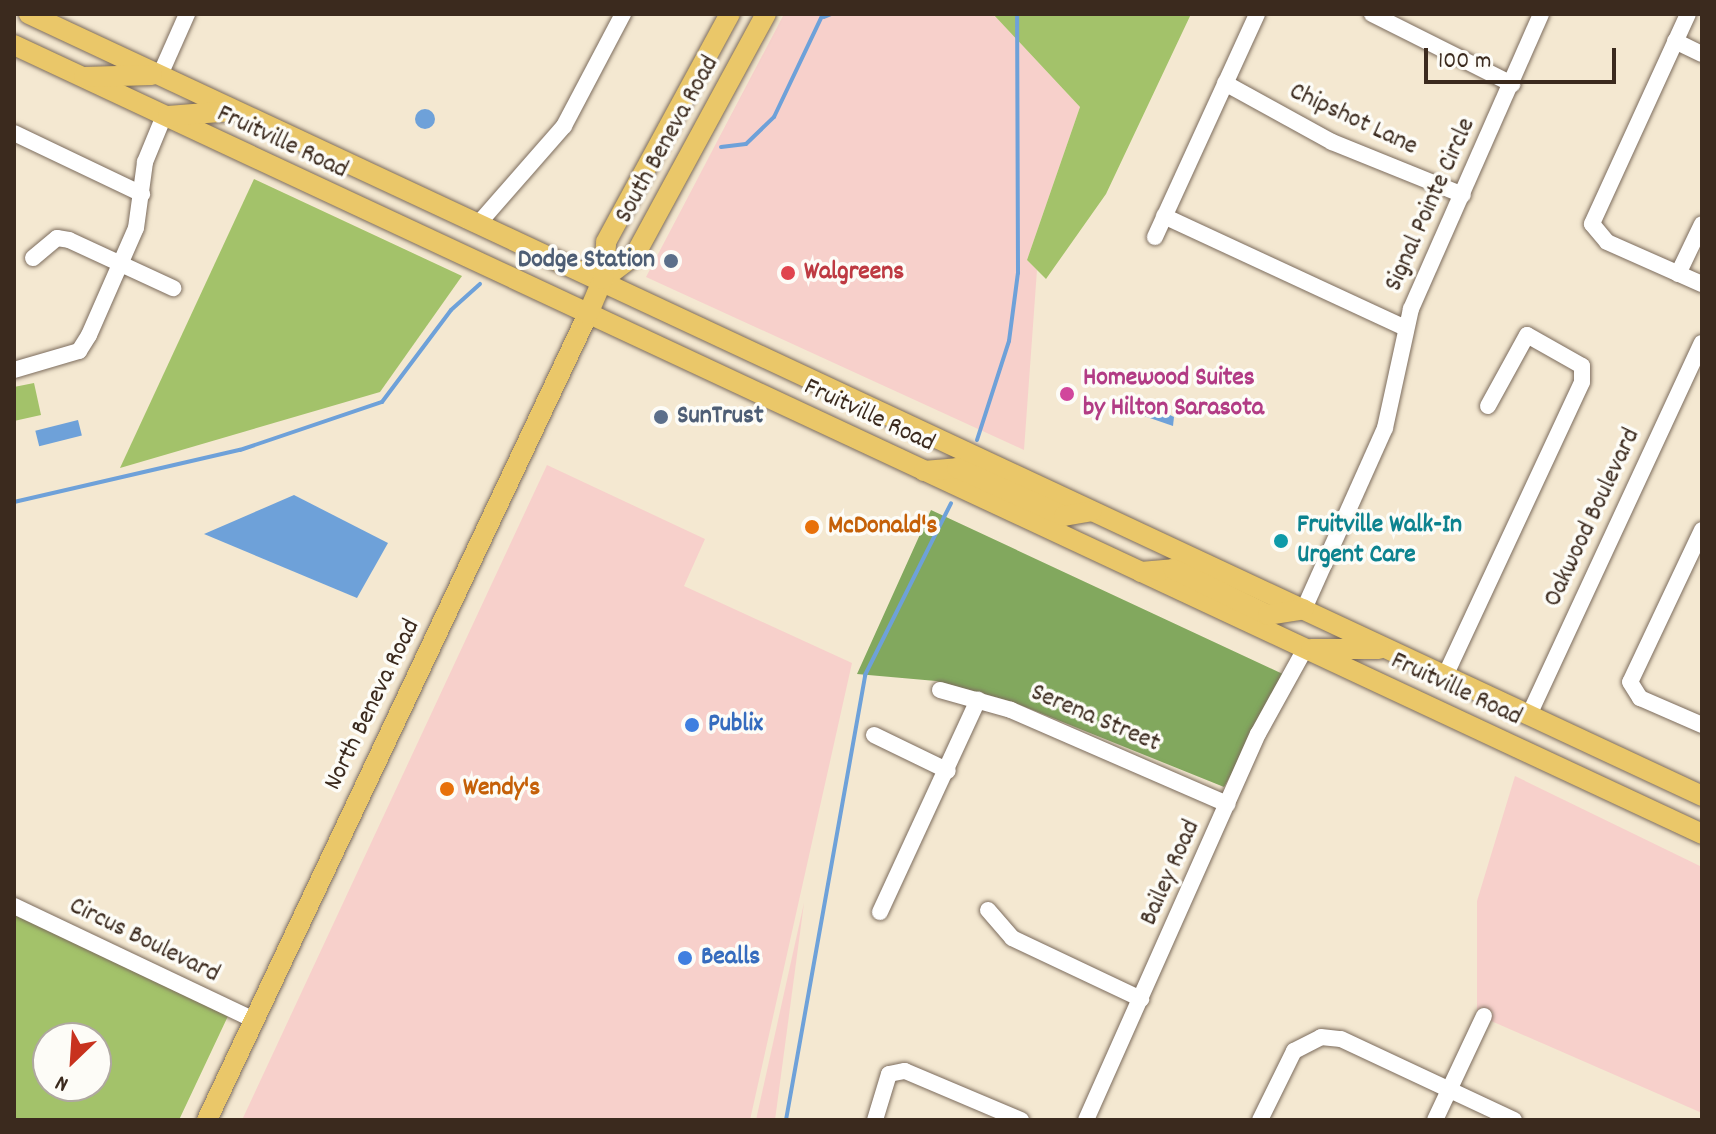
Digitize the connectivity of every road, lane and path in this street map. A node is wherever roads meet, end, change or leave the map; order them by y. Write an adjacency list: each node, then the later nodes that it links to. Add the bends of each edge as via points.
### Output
1 (29, 14): 13 (main road, Fruitville Road)
2 (187, 14): 13 (street)
3 (623, 14): 23 (street, via 564,126)
4 (730, 14): 29 (main road, South Beneva Road, via 606,242)
5 (766, 14): 29 (main road, South Beneva Road, via 635,255)
6 (1257, 14): 15 (street)
7 (1372, 14): 16 (street)
8 (1541, 14): 16 (street, Signal Pointe Circle)
9 (1688, 14): 10 (street)
10 (1675, 41): 12 (street); 28 (street, via 1592,224 1607,242)
11 (14, 45): 14 (main road, Fruitville Road)
12 (1702, 54)
13 (160, 75): 14 (main road); 17 (main road, Fruitville Road)
14 (80, 77): 18 (main road, Fruitville Road)
15 (1225, 83): 21 (street, Chipshot Lane, via 1332,142); 22 (street)
16 (1512, 84): 21 (street, Signal Pointe Circle)
17 (236, 111): 18 (main road); 23 (main road, Fruitville Road)
18 (164, 116): 20 (street); 32 (main road, Fruitville Road)
19 (14, 133): 20 (street)
20 (142, 194): 27 (street)
21 (1463, 195): 33 (street, Signal Pointe Circle)
22 (1164, 216): 25 (street); 33 (street, Signal Pointe Circle)
23 (479, 223): 29 (main road, Fruitville Road)
24 (1702, 224): 28 (street)
25 (1155, 237)
26 (33, 258): 27 (street, via 57,238)
27 (121, 263): 31 (street); 35 (street, via 79,351)
28 (1678, 274): 30 (street)
29 (603, 279): 32 (main road, South Beneva Road); 38 (main road, Fruitville Road)
30 (1702, 284)
31 (173, 288)
32 (588, 314): 37 (main road, Fruitville Road); 59 (main road, North Beneva Road)
33 (1403, 327): 41 (street, Signal Pointe Circle, via 1385,428)
34 (1702, 343): 47 (street, Oakwood Boulevard)
35 (14, 370)
36 (1488, 406): 44 (street, via 1527,335 1574,357 1584,373)
37 (924, 471): 38 (main road, via 957,468 1064,516); 40 (main road, Fruitville Road)
38 (1092, 511): 41 (main road, Fruitville Road)
39 (1702, 530): 48 (street, via 1630,682 1640,698)
40 (1137, 572): 41 (main road, via 1173,569 1268,615); 42 (main road, Fruitville Road)
41 (1304, 609): 43 (main road, Fruitville Road)
42 (1305, 649): 43 (main road); 52 (street, Bailey Road); 53 (main road, Fruitville Road)
43 (1387, 649): 44 (main road, Fruitville Road)
44 (1445, 676): 47 (main road, Fruitville Road)
45 (940, 690): 46 (street, Serena Street)
46 (978, 700): 50 (street); 52 (street, Serena Street)
47 (1529, 715): 51 (main road, Fruitville Road)
48 (1702, 725)
49 (874, 735): 50 (street)
50 (948, 771): 56 (street)
51 (1702, 796)
52 (1227, 804): 57 (street, Bailey Road)
53 (1702, 834)
54 (14, 906): 59 (street, Circus Boulevard)
55 (988, 910): 57 (street, via 1012,938)
56 (880, 912)
57 (1141, 999): 64 (street, Bailey Road)
58 (1484, 1016): 60 (street)
59 (254, 1020): 61 (main road, North Beneva Road)
60 (1449, 1090): 65 (street, via 1341,1039 1310,1040 1288,1060); 66 (street); 67 (street)
61 (207, 1120)
62 (875, 1120): 63 (street, via 889,1074 919,1072)
63 (1021, 1120)
64 (1086, 1120)
65 (1260, 1120)
66 (1435, 1120)
67 (1514, 1120)

